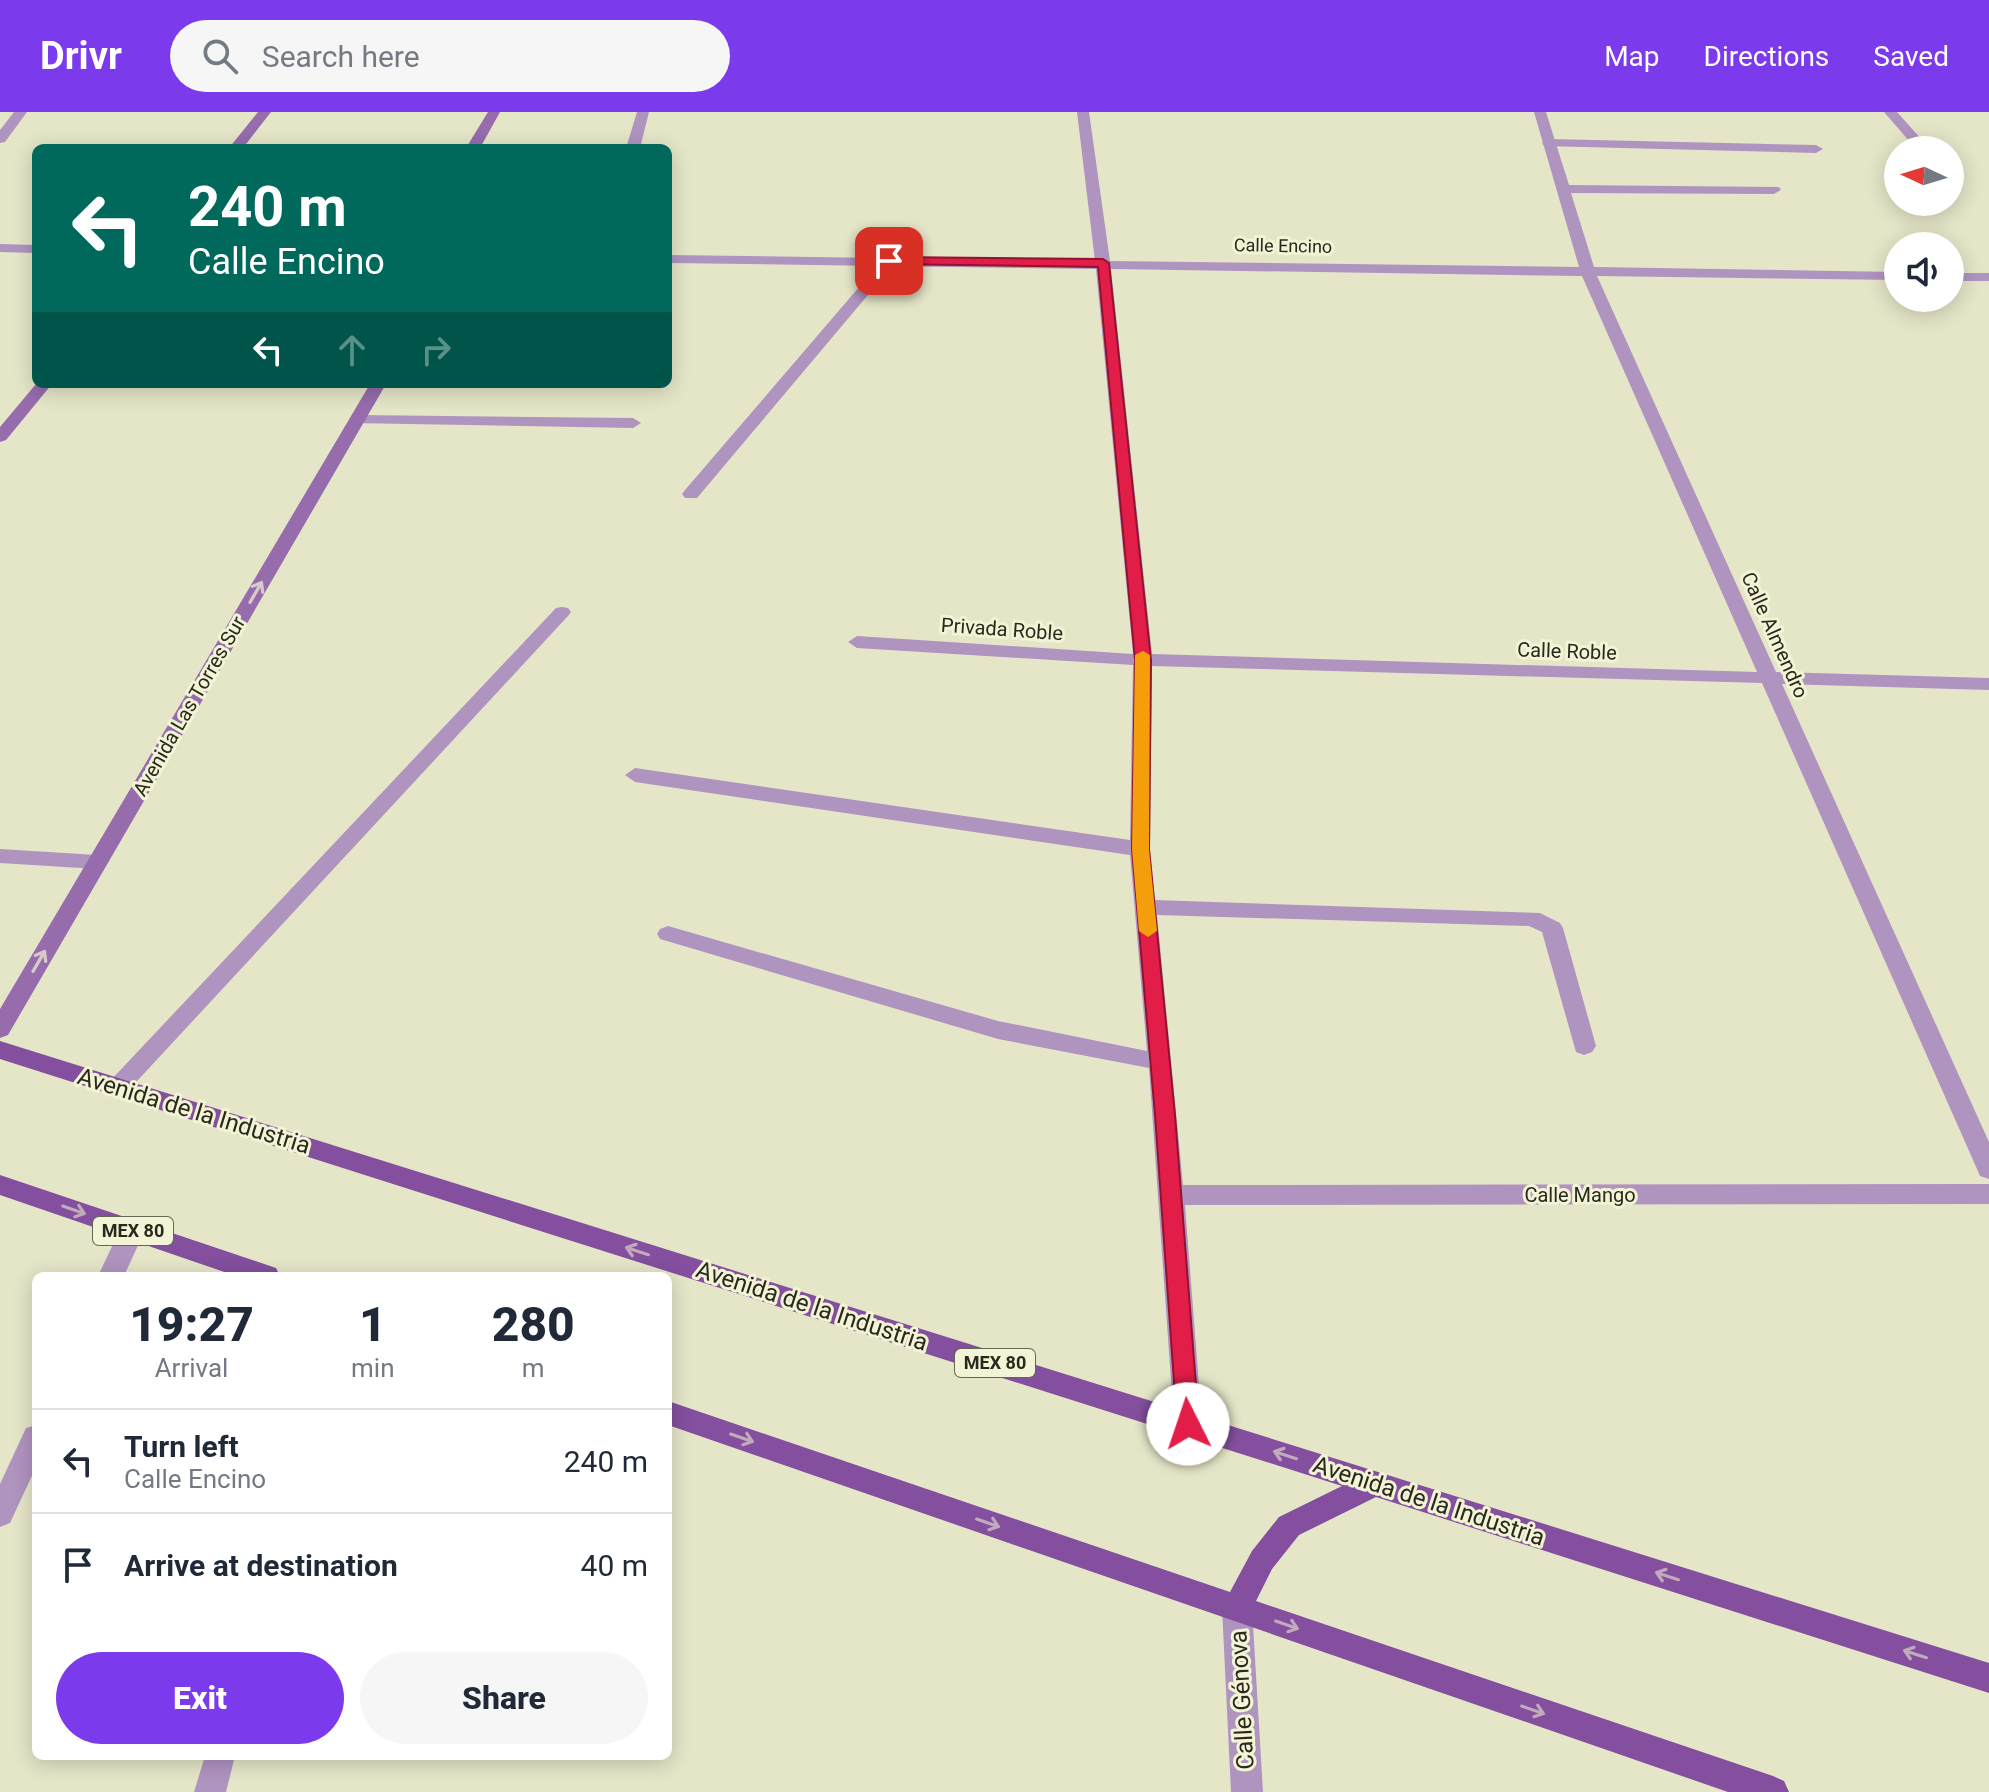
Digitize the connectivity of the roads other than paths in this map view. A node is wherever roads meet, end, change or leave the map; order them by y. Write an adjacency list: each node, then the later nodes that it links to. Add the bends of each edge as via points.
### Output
1 (21, 112): 9 (street)
2 (265, 112): 11 (main road)
3 (494, 112): 12 (main road)
4 (643, 112): 13 (street)
5 (1083, 112): 21 (street)
6 (1540, 112): 10 (street, Calle Almendro)
7 (1890, 112): 8 (street)
8 (1911, 136)
9 (0, 139)
10 (1549, 143): 14 (street); 15 (street, Calle Almendro)
11 (239, 144)
12 (475, 144)
13 (634, 144)
14 (1816, 149)
15 (1563, 189): 16 (street); 22 (street, Calle Almendro)
16 (1774, 190)
17 (0, 248): 18 (street)
18 (32, 249)
19 (672, 259): 20 (street, Calle Encino)
20 (889, 261): 21 (street, Calle Encino); 31 (street)
21 (1103, 263): 22 (street, Calle Encino); 34 (street)
22 (1588, 272): 23 (street, Calle Encino); 35 (street, Calle Almendro)
23 (1884, 276)
24 (1964, 277): 25 (street)
25 (1989, 277)
26 (40, 388): 30 (main road)
27 (376, 388): 28 (main road, Avenida Las Torres Sur)
28 (357, 420): 29 (street); 40 (main road, Avenida Las Torres Sur, one-way to 28)
29 (633, 423)
30 (3, 429)
31 (691, 494)
32 (562, 612): 47 (street)
33 (857, 642): 34 (street, Privada Roble)
34 (1143, 660): 35 (street, Calle Roble); 38 (street)
35 (1770, 679): 36 (street, Calle Roble); 48 (street, Calle Almendro)
36 (1989, 684)
37 (635, 775): 38 (street)
38 (1140, 849): 41 (street)
39 (0, 856): 40 (street)
40 (97, 862): 43 (main road, Avenida Las Torres Sur, one-way to 40)
41 (1146, 907): 44 (street, via 1532,918 1552,928); 46 (street)
42 (668, 934): 46 (street, via 998,1030)
43 (0, 1029)
44 (1584, 1046)
45 (0, 1050): 47 (main road, Avenida de la Industria / MEX 80)
46 (1161, 1062): 51 (street)
47 (118, 1087): 56 (main road, Avenida de la Industria / MEX 80, one-way to 47)
48 (1989, 1169)
49 (0, 1185): 52 (main road, MEX 80, one-way to 52)
50 (1989, 1194): 51 (street, Calle Mango)
51 (1172, 1195): 56 (street)
52 (132, 1230): 53 (street); 54 (main road, MEX 80)
53 (113, 1272)
54 (255, 1272)
55 (672, 1414): 60 (main road, one-way to 60)
56 (1188, 1424): 58 (main road, Avenida de la Industria / MEX 80, one-way to 56)
57 (32, 1446): 59 (street)
58 (1375, 1484): 60 (main road, via 1289,1526 1262,1560); 61 (main road, Avenida de la Industria / MEX 80, one-way to 58)
59 (0, 1514)
60 (1237, 1608): 64 (street, Calle Génova); 65 (main road, one-way to 65)
61 (1989, 1678)
62 (219, 1760): 63 (street)
63 (210, 1792)
64 (1247, 1792)
65 (1773, 1792)

